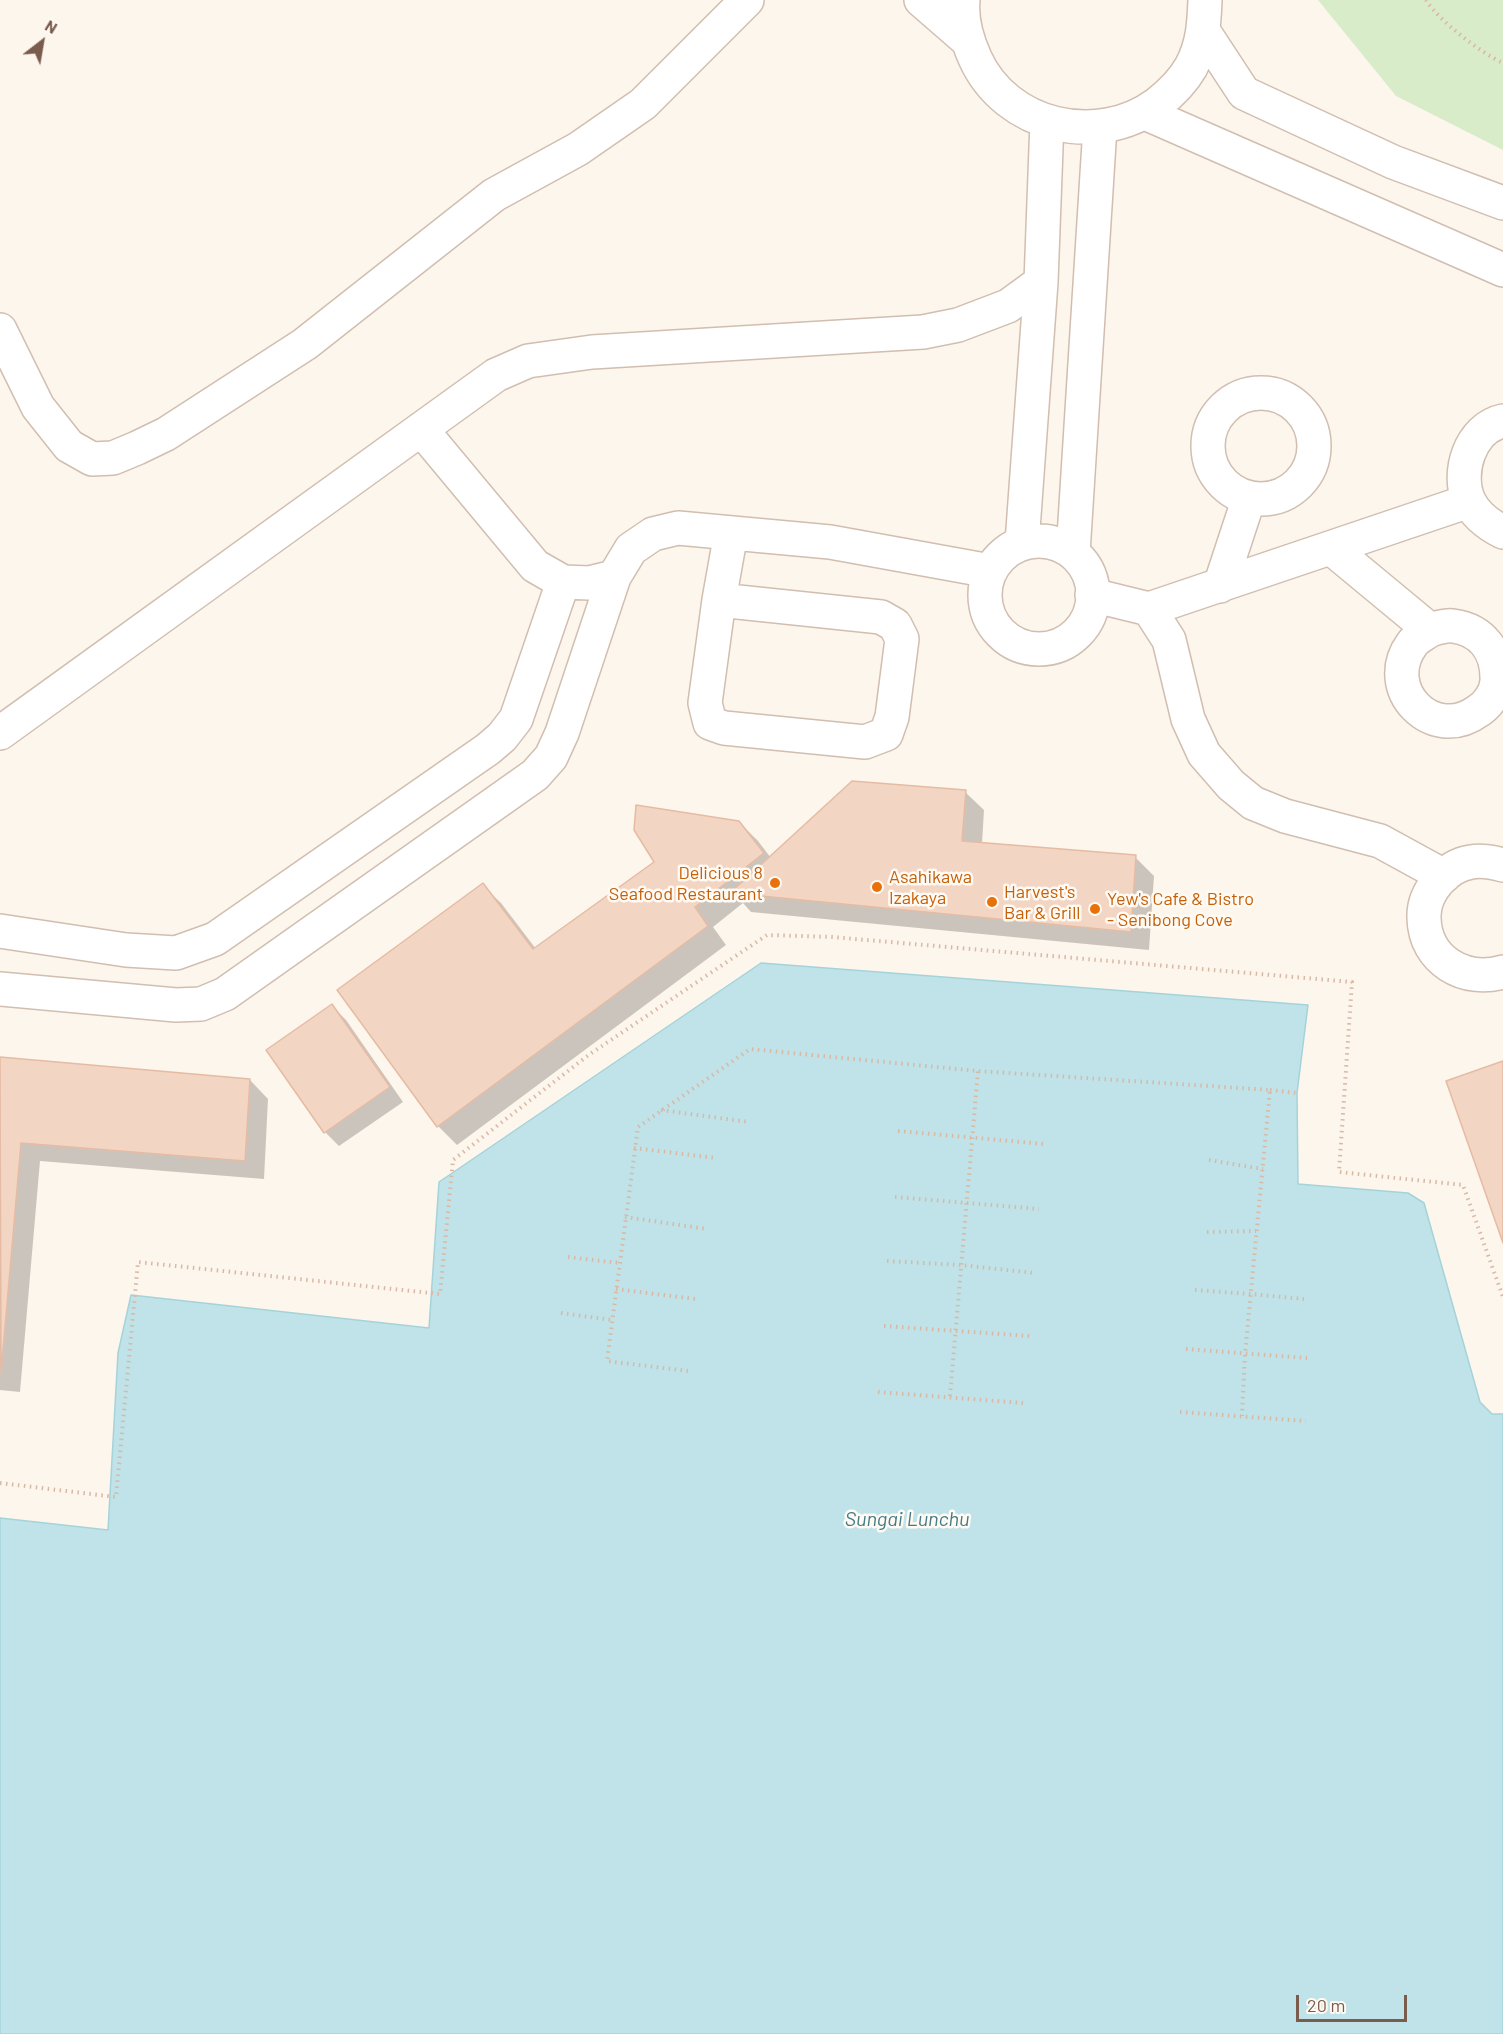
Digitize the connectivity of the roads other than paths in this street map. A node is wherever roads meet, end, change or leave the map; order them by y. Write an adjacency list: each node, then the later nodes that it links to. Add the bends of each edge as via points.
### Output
1 (747, 0): 13 (street, via 643,105 578,149 494,195 305,344 166,434 137,448 113,458 92,459 69,446 38,407)
2 (921, 0): 6 (street)
3 (963, 0): 6 (street)
4 (1205, 0): 5 (street)
5 (1204, 32): 7 (street, via 1191,68 1171,94); 10 (street, via 1244,93 1393,162)
6 (967, 40): 8 (street, via 981,71 1003,98)
7 (1144, 113): 9 (street); 11 (street)
8 (1047, 121): 9 (street); 12 (street)
9 (1100, 127): 22 (street)
10 (1503, 203)
11 (1503, 270)
12 (1041, 282): 15 (street, via 1008,306 958,325 923,332 592,352 528,362 496,375); 20 (street)
13 (0, 330)
14 (1503, 421): 17 (street, via 1479,436 1466,456 1464,479)
15 (421, 429): 25 (street, via 535,566); 31 (street)
16 (1250, 498): 26 (street)
17 (1469, 501): 18 (street, via 1483,520); 21 (street)
18 (1503, 532)
19 (731, 533): 23 (street, via 830,543); 24 (street, via 678,528 653,534 631,549); 28 (street)
20 (1022, 543): 22 (street, via 1040,540); 23 (street, via 1006,551)
21 (1331, 548): 26 (street); 30 (street)
22 (1072, 553): 27 (street, via 1085,566)
23 (990, 571): 27 (street, via 984,598 988,615 1012,642 1028,648 1055,646 1078,632 1088,617)
24 (615, 577): 25 (street, via 589,583); 34 (street, via 551,757 535,775)
25 (563, 582): 32 (street, via 516,719 488,749)
26 (1220, 586): 29 (street)
27 (1092, 596): 29 (street)
28 (719, 600): 28 (street, via 881,617 896,625 902,639 892,717 886,734 865,742 724,728 710,723 705,703)
29 (1149, 609): 35 (street, via 1169,640 1188,719 1204,754 1231,785 1253,803 1285,816 1380,841)
30 (1430, 630)
31 (0, 733)
32 (374, 829): 34 (street); 36 (street, via 215,939 176,952 126,950)
33 (1503, 865): 35 (street, via 1469,862)
34 (402, 869): 38 (street, via 225,994 201,1004)
35 (1444, 876): 37 (street, via 1427,898 1424,918 1427,937 1437,955 1470,975)
36 (0, 931)
37 (1503, 972)
38 (0, 989)

